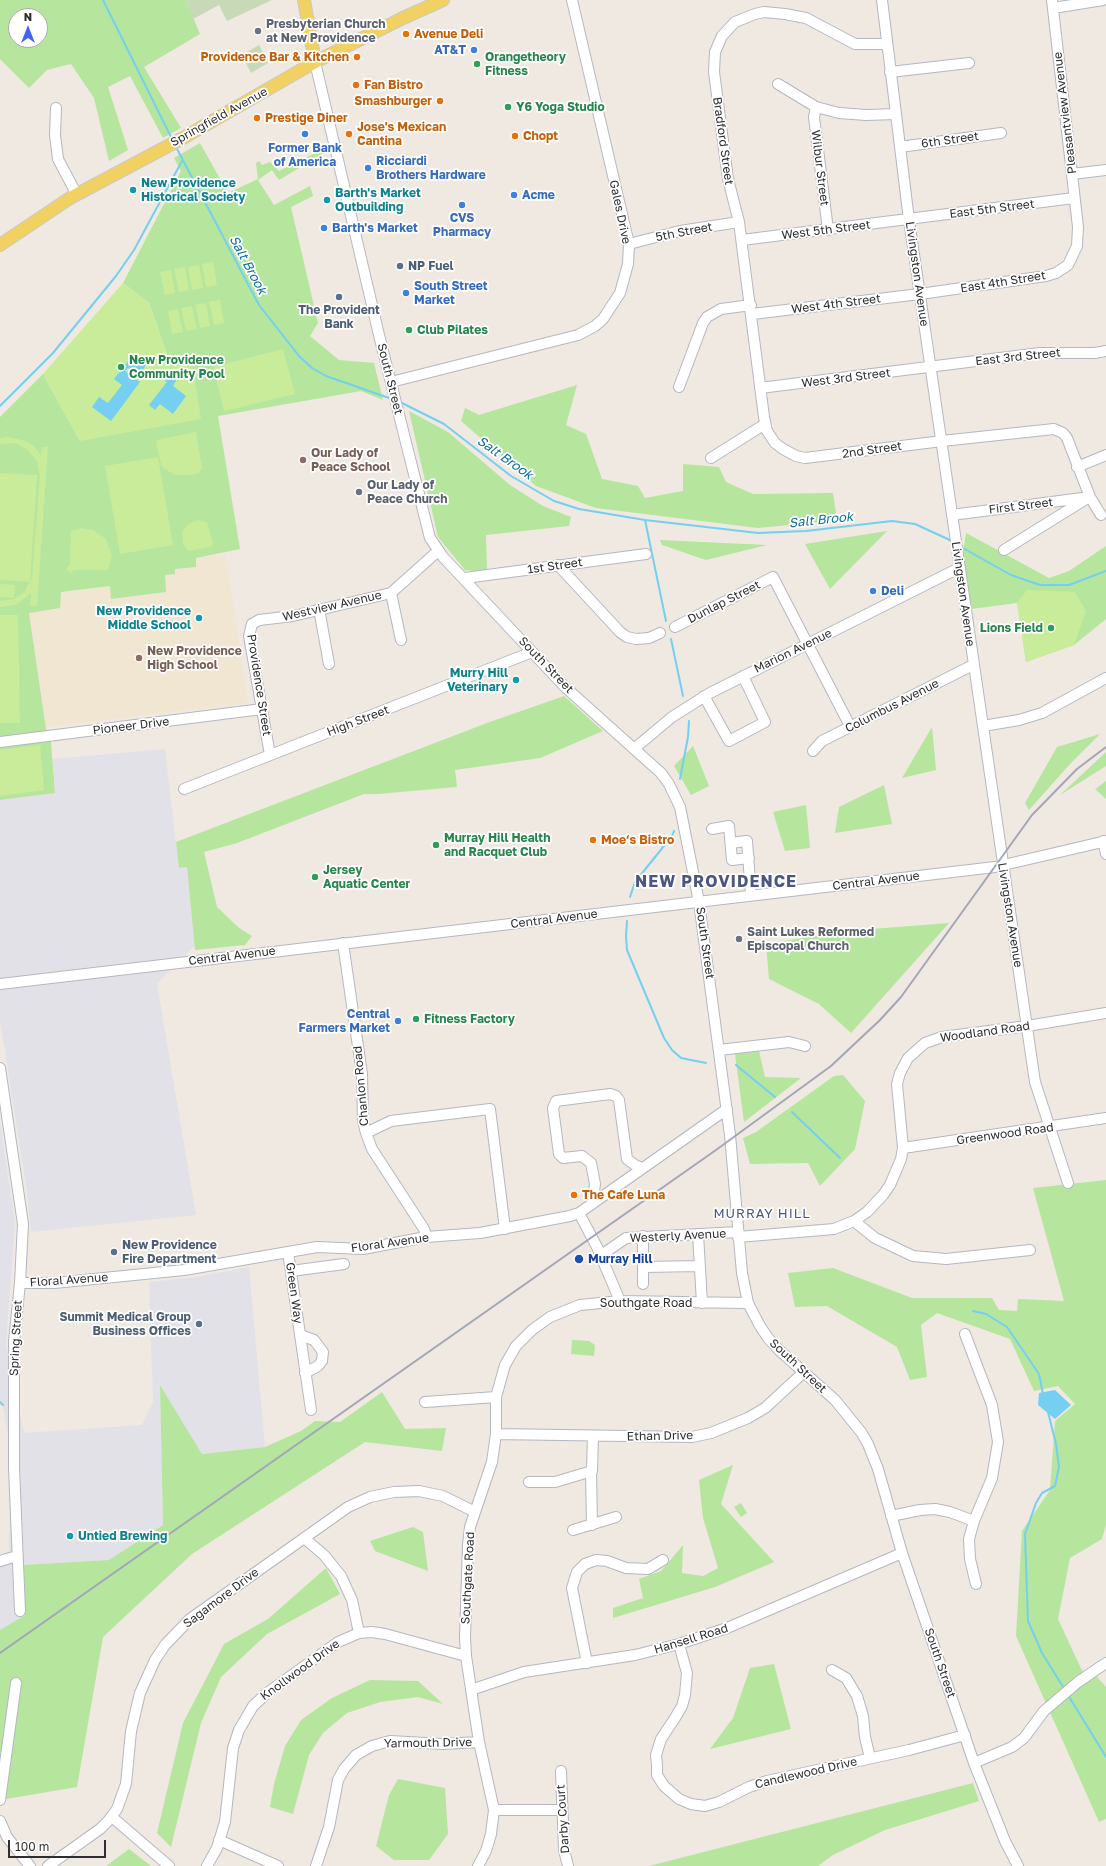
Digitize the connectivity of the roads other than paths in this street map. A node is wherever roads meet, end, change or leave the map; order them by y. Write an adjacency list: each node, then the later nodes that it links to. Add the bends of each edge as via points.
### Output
1 (304, 0): 8 (main road)
2 (443, 0): 8 (main road, Springfield Avenue)
3 (572, 0): 26 (street, Gales Drive)
4 (882, 0): 7 (street, Livingston Avenue)
5 (1103, 0): 6 (street)
6 (1052, 4): 18 (street, Pleasantview Avenue)
7 (887, 44): 10 (street, Livingston Avenue); 22 (street, Bradford Street, via 855,44 814,22 776,12 755,14 735,22 728,28 715,52 714,72 728,179)
8 (316, 62): 19 (main road, Springfield Avenue); 32 (street, South Street)
9 (969, 63): 10 (street)
10 (890, 72): 14 (street, Livingston Avenue)
11 (778, 84): 12 (street)
12 (816, 106): 14 (street, via 853,115); 24 (street, Wilbur Street, via 814,117)
13 (56, 108): 19 (street, via 55,135 58,159)
14 (896, 114): 16 (street, Livingston Avenue)
15 (1001, 133): 16 (street, 6th Street)
16 (900, 147): 21 (street, Livingston Avenue)
17 (1106, 170): 18 (street)
18 (1072, 174): 20 (street, Pleasantview Avenue)
19 (77, 195): 27 (main road, Springfield Avenue)
20 (1074, 198): 21 (street, East 5th Street); 23 (street, Pleasantview Avenue)
21 (909, 220): 24 (street, West 5th Street); 28 (street, Livingston Avenue)
22 (739, 222): 25 (street, Bradford Street); 26 (street, 5th Street, via 680,231)
23 (1078, 227): 28 (street, East 4th Street, via 1074,253 1068,265 1056,274)
24 (828, 230): 25 (street, West 5th Street)
25 (742, 240): 29 (street, Bradford Street)
26 (629, 244): 32 (street, Gales Drive, via 628,264 620,293 606,315 588,330 562,340)
27 (0, 245)
28 (920, 294): 29 (street, West 4th Street); 31 (street, Livingston Avenue)
29 (751, 309): 33 (street, West 4th Street, via 721,309 707,317); 34 (street, Bradford Street)
30 (1106, 351): 31 (street, East 3rd Street, via 1040,353)
31 (931, 367): 34 (street, West 3rd Street); 36 (street, Livingston Avenue)
32 (392, 384): 44 (street, South Street, via 430,538)
33 (679, 387)
34 (760, 388): 35 (street, Bradford Street)
35 (765, 424): 36 (street, 2nd Street, via 770,435 783,449 805,458); 38 (street)
36 (942, 440): 39 (street, 2nd Street, via 1048,428 1058,430 1067,438); 41 (street, Livingston Avenue)
37 (1106, 455): 39 (street)
38 (711, 458)
39 (1077, 467): 40 (street)
40 (1090, 497): 41 (street, First Street); 42 (street); 43 (street)
41 (952, 515): 47 (street, Livingston Avenue)
42 (1101, 515)
43 (1004, 550)
44 (438, 551): 48 (street, South Street); 49 (street, Westview Avenue)
45 (646, 554): 46 (street, 1st Street)
46 (558, 565): 48 (street, 1st Street); 53 (street, via 627,637 636,640)
47 (959, 568): 55 (street, Marion Avenue); 58 (street, Livingston Avenue)
48 (465, 578): 56 (street, South Street)
49 (391, 593): 50 (street, Westview Avenue); 54 (street)
50 (319, 609): 51 (street, Westview Avenue, via 293,616); 57 (street)
51 (259, 620): 62 (street, Providence Street, via 252,624 249,632)
52 (675, 627): 55 (street, Dunlap Street, via 773,577)
53 (660, 633)
54 (401, 640)
55 (808, 644): 59 (street, Marion Avenue); 63 (street)
56 (532, 652): 66 (street, South Street, via 565,687); 68 (street, High Street)
57 (329, 664)
58 (973, 665): 63 (street, Columbus Avenue); 64 (street, Livingston Avenue)
59 (743, 676): 61 (street, Marion Avenue); 61 (street, via 765,722 729,741)
60 (1106, 678): 64 (street, via 1042,713)
61 (704, 696): 66 (street, Marion Avenue, via 672,716)
62 (262, 709): 65 (street, Pioneer Drive); 68 (street, Providence Street)
63 (850, 726): 67 (street, Columbus Avenue, via 822,741)
64 (982, 726): 75 (street, Livingston Avenue)
65 (0, 742)
66 (635, 748): 77 (street, South Street, via 661,773 680,807)
67 (813, 751)
68 (270, 755): 69 (street, High Street)
69 (184, 789)
70 (712, 829): 72 (street, via 729,826)
71 (1105, 841): 73 (street); 75 (street, Central Avenue)
72 (730, 843): 74 (street, via 746,841); 74 (street, via 732,860)
73 (1106, 854)
74 (749, 858): 76 (street)
75 (1002, 865): 76 (street, Central Avenue); 81 (street, Livingston Avenue)
76 (751, 896): 77 (street, Central Avenue)
77 (699, 902): 78 (street, Central Avenue); 83 (street, South Street)
78 (343, 943): 79 (street, Central Avenue); 88 (street, Chanlon Road, via 362,1074 363,1121)
79 (0, 984)
80 (1106, 1013): 81 (street, Woodland Road)
81 (1027, 1026): 87 (street, Livingston Avenue, via 1034,1082); 89 (street, Woodland Road, via 942,1037 926,1043 912,1053 902,1068 897,1084)
82 (805, 1046): 83 (street, via 789,1042)
83 (719, 1050): 85 (street, South Street)
84 (0, 1068): 111 (street, Spring Street, via 22,1210)
85 (727, 1109): 91 (street, Floral Avenue); 101 (street, South Street)
86 (1106, 1118): 87 (street, Greenwood Road)
87 (1050, 1128): 89 (street, Greenwood Road); 93 (street, Livingston Avenue)
88 (366, 1133): 99 (street, via 391,1121 490,1109); 103 (street, Chanlon Road, via 372,1149 424,1229)
89 (903, 1148): 98 (street, Woodland Road, via 896,1171 883,1195 868,1212)
90 (627, 1159): 91 (street, via 634,1166); 92 (street); 94 (street, via 619,1100 616,1096 610,1094 556,1101 553,1108 559,1154 563,1158 578,1156 588,1160 593,1168)
91 (642, 1168): 92 (street, Floral Avenue)
92 (622, 1182): 95 (street, Floral Avenue)
93 (1068, 1183)
94 (596, 1184): 95 (street); 96 (street)
95 (607, 1192): 96 (street, Floral Avenue)
96 (592, 1204): 97 (street, Floral Avenue)
97 (579, 1213): 99 (street, Floral Avenue); 106 (street)
98 (854, 1221): 101 (street, Woodland Road, via 834,1229); 104 (street, via 874,1238 913,1256 963,1258)
99 (505, 1229): 103 (street, Floral Avenue, via 457,1236)
100 (698, 1234): 101 (street, Westerly Avenue); 102 (street, Westerly Avenue); 108 (street)
101 (738, 1235): 115 (street, South Street)
102 (643, 1236): 106 (street, Westerly Avenue, via 622,1239); 109 (street)
103 (426, 1237): 105 (street, Floral Avenue, via 363,1249 317,1247)
104 (1030, 1250)
105 (288, 1252): 110 (street, Green Way); 111 (street, Floral Avenue, via 184,1270)
106 (600, 1256): 113 (street)
107 (344, 1264): 110 (street)
108 (700, 1266): 109 (street); 114 (street)
109 (643, 1267): 112 (street)
110 (291, 1271): 117 (street, Green Way)
111 (20, 1283): 135 (street, Spring Street, via 14,1341)
112 (643, 1284)
113 (620, 1301): 114 (street, Southgate Road); 120 (street, Southgate Road, via 580,1305 540,1323 511,1354 501,1376)
114 (702, 1303): 115 (street, Southgate Road)
115 (748, 1303): 118 (street, South Street, via 768,1338)
116 (965, 1334): 130 (street, via 992,1405 998,1442 992,1478)
117 (300, 1335): 119 (street, Green Way); 119 (street, Green Way, via 314,1340 323,1357 318,1366)
118 (804, 1372): 124 (street, Ethan Drive, via 765,1408 711,1433 674,1438); 128 (street, South Street, via 836,1400 861,1432 878,1469)
119 (305, 1373): 122 (street, Green Way)
120 (496, 1397): 121 (street); 123 (street, Southgate Road)
121 (425, 1402)
122 (310, 1410)
123 (496, 1434): 124 (street, Ethan Drive); 127 (street, Southgate Road, via 492,1462)
124 (593, 1436): 125 (street)
125 (591, 1472): 126 (street, via 555,1482); 131 (street)
126 (528, 1482)
127 (475, 1512): 133 (street, Sagamore Drive, via 443,1496 419,1491 394,1492 359,1501); 142 (street, Southgate Road, via 468,1545)
128 (891, 1516): 130 (street, via 935,1509); 134 (street, South Street)
129 (616, 1517): 131 (street)
130 (974, 1521): 138 (street, via 969,1549)
131 (592, 1525): 132 (street)
132 (573, 1530)
133 (304, 1538): 140 (street, via 324,1555 340,1576 352,1600); 156 (street, Sagamore Drive, via 190,1619 165,1645 140,1693 131,1731 126,1784 121,1801)
134 (902, 1553): 141 (street, Hansell Road, via 727,1628); 148 (street, South Street)
135 (17, 1556): 137 (street); 139 (street, Spring Street)
136 (663, 1560): 143 (street, via 648,1569 626,1568 596,1560 585,1564 577,1572 572,1588)
137 (0, 1561)
138 (976, 1584)
139 (20, 1611)
140 (359, 1633): 142 (street, Knollwood Drive, via 385,1634); 158 (street, Knollwood Drive, via 338,1642 273,1688 248,1713 233,1748 227,1808)
141 (679, 1644): 143 (street, Hansell Road); 150 (street, Candlewood Drive, via 687,1673 685,1695 676,1718 660,1739 656,1755 657,1775 664,1786 679,1799 705,1806 767,1781)
142 (466, 1656): 147 (street, Southgate Road)
143 (588, 1663): 147 (street, Hansell Road, via 524,1672)
144 (1106, 1663): 151 (street, via 1078,1682 1044,1711 1024,1738 1012,1747)
145 (832, 1670): 150 (street, via 846,1678 857,1696)
146 (16, 1683): 153 (street)
147 (471, 1690): 149 (street, Southgate Road)
148 (965, 1735): 150 (street, Candlewood Drive); 151 (street, South Street)
149 (479, 1742): 154 (street, Southgate Road); 164 (street, Yarmouth Drive, via 443,1744 390,1741 372,1746 356,1755 347,1764 338,1780 329,1827)
150 (870, 1758)
151 (974, 1763): 167 (street, South Street, via 1005,1841)
152 (560, 1771): 155 (street, Darby Court)
153 (0, 1800)
154 (494, 1810): 155 (street); 165 (street, Southgate Road, via 491,1834)
155 (561, 1810): 166 (street, Darby Court)
156 (112, 1817): 160 (street, Sagamore Drive); 161 (street)
157 (0, 1821): 159 (street, via 7,1837)
158 (219, 1840): 162 (street, Knollwood Drive); 163 (street)
159 (30, 1866)
160 (48, 1866)
161 (169, 1866)
162 (206, 1866)
163 (278, 1866)
164 (316, 1866)
165 (478, 1866)
166 (568, 1866)
167 (1018, 1866)

